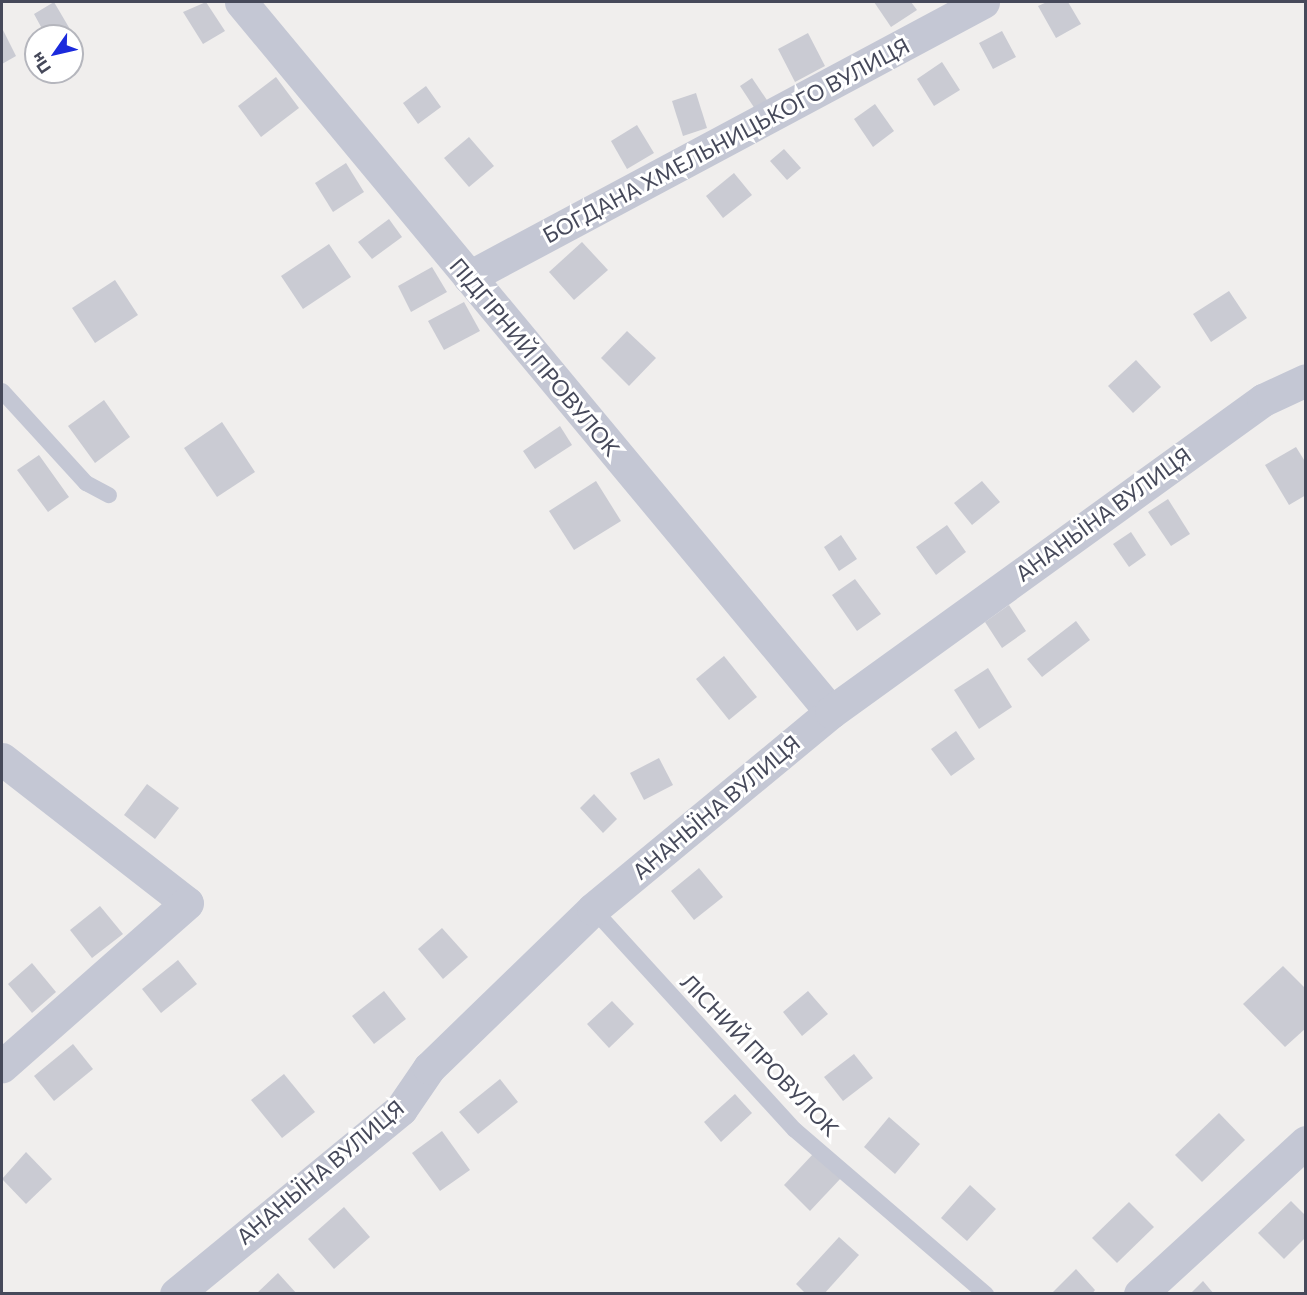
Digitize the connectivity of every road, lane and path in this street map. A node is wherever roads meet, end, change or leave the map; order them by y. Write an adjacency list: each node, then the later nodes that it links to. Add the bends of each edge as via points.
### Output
1 (242, 2): 3 (street, ПІДГІРНИЙ ПРОВУЛОК)
2 (983, 2): 3 (street, БОГДАНА ХМЕЛЬНИЦЬКОГО ВУЛИЦЯ)
3 (469, 277): 7 (street, ПІДГІРНИЙ ПРОВУЛОК)
4 (1305, 380): 7 (street, АНАНЬЇНА ВУЛИЦЯ, via 1263,400)
5 (2, 391): 6 (lane, via 86,483)
6 (109, 495)
7 (831, 712): 9 (street, АНАНЬЇНА ВУЛИЦЯ)
8 (2, 759): 10 (street, via 187,903)
9 (593, 909): 12 (street, АНАНЬЇНА ВУЛИЦЯ, via 429,1068 401,1109); 13 (lane, ЛІСНИЙ ПРОВУЛОК, via 795,1130)
10 (2, 1066)
11 (1305, 1142): 14 (street)
12 (176, 1293)
13 (986, 1293)
14 (1140, 1293)

